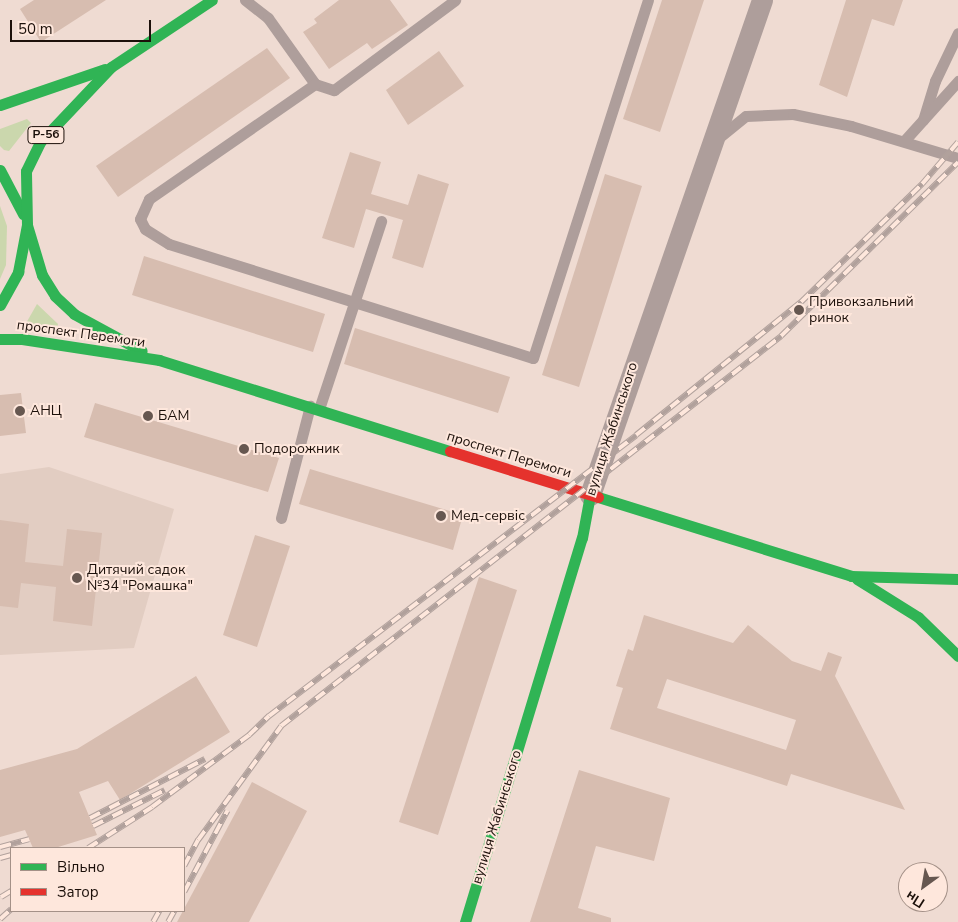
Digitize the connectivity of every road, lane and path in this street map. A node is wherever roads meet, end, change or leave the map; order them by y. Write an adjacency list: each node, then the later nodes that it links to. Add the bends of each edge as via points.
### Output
1 (212, 0): 7 (main road, Р-56)
2 (245, 0): 9 (lane, via 268,18)
3 (456, 0): 9 (lane, via 334,90)
4 (648, 0): 18 (lane, via 533,358)
5 (762, 0): 13 (street, вулиця Жабинського)
6 (958, 33): 11 (lane, via 935,81)
7 (111, 67): 10 (main road, Р-56); 17 (main road, Р-56, via 40,142 26,171)
8 (958, 81): 11 (lane)
9 (315, 84): 18 (lane, via 149,199 140,219 145,229 169,244)
10 (0, 105)
11 (923, 120): 12 (lane)
12 (904, 141): 13 (lane, via 793,114 746,116); 14 (lane)
13 (709, 146): 23 (street, вулиця Жабинського)
14 (958, 158)
15 (0, 170): 17 (main road)
16 (381, 221): 18 (lane)
17 (27, 225): 19 (main road, Р-56, via 18,272); 21 (main road, проспект Перемоги, via 42,275 55,296 74,314)
18 (354, 302): 22 (lane)
19 (0, 305)
20 (0, 339): 21 (main road, проспект Перемоги)
21 (159, 360): 22 (main road, проспект Перемоги)
22 (315, 407): 23 (main road, проспект Перемоги); 24 (lane)
23 (590, 495): 25 (main road, проспект Перемоги); 28 (main road, вулиця Жабинського, via 582,538)
24 (280, 518)
25 (851, 576): 26 (main road, проспект Перемоги); 27 (main road, проспект Перемоги, via 918,617)
26 (958, 579)
27 (958, 656)
28 (465, 922)

